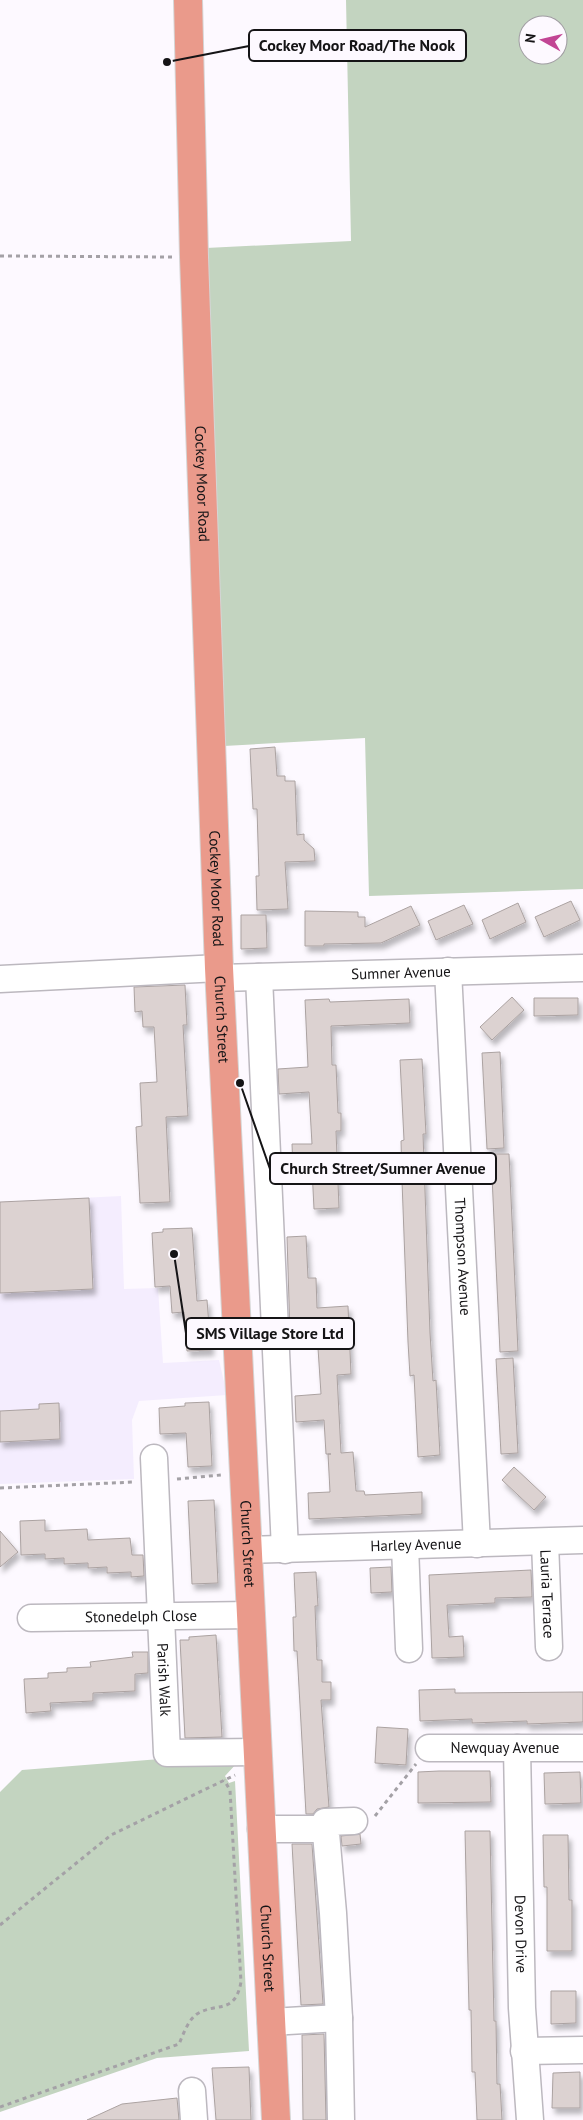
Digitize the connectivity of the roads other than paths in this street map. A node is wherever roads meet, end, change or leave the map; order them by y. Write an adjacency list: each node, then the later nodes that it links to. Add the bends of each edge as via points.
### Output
1 (188, 0): 4 (main road, Cockey Moor Road)
2 (583, 968): 3 (street, Sumner Avenue)
3 (448, 971): 5 (street, Sumner Avenue); 12 (street, Thompson Avenue)
4 (220, 973): 5 (street, Sumner Avenue); 6 (street, Sumner Avenue); 8 (main road, Church Street)
5 (259, 977): 7 (street)
6 (0, 979)
7 (280, 1439): 8 (street); 15 (street)
8 (242, 1442): 14 (main road, Church Street)
9 (154, 1469): 17 (street, Parish Walk)
10 (583, 1540): 11 (street, Harley Avenue)
11 (545, 1542): 12 (street, Harley Avenue); 19 (street, Lauria Terrace)
12 (477, 1544): 13 (street, Harley Avenue)
13 (405, 1546): 15 (street, Harley Avenue); 20 (street)
14 (248, 1550): 15 (street, Harley Avenue); 16 (main road, Church Street)
15 (285, 1550)
16 (251, 1615): 17 (street, Stonedelph Close); 24 (main road, Church Street)
17 (161, 1616): 18 (street, Stonedelph Close); 24 (street, Parish Walk, via 167,1753)
18 (27, 1617)
19 (549, 1646)
20 (409, 1649)
21 (429, 1748): 22 (street, Newquay Avenue)
22 (517, 1748): 23 (street, Newquay Avenue); 30 (street, Devon Drive)
23 (583, 1748)
24 (257, 1752): 26 (main road, Church Street)
25 (354, 1820): 27 (street, via 325,1822)
26 (262, 1829): 27 (street); 29 (main road, Church Street)
27 (326, 1829): 28 (street)
28 (339, 2018): 29 (street); 35 (street)
29 (271, 2022): 34 (main road, Church Street)
30 (524, 2050): 31 (street); 36 (street, Devon Drive)
31 (583, 2050)
32 (192, 2091): 33 (street)
33 (194, 2120)
34 (276, 2120)
35 (341, 2120)
36 (530, 2120)

